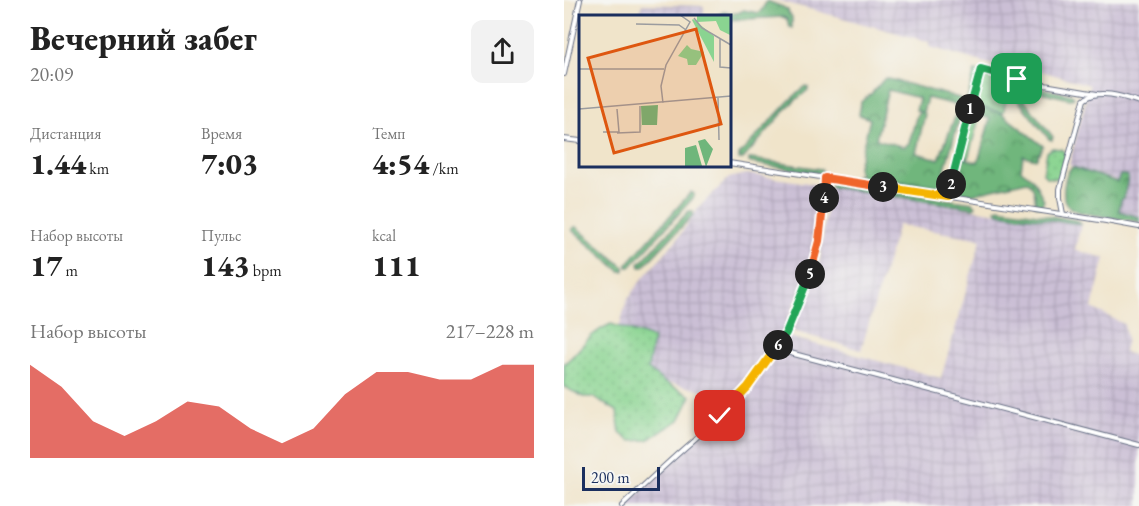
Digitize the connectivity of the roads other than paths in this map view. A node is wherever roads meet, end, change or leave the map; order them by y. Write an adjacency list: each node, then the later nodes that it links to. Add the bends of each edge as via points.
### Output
1 (580, 0): 2 (street)
2 (564, 74)
3 (1097, 94): 4 (street); 9 (street, via 1027,82 981,69); 10 (street, via 1083,103 1060,189)
4 (1139, 102)
5 (564, 139): 6 (street)
6 (579, 141)
7 (730, 163): 8 (street)
8 (825, 178): 9 (street); 12 (street, via 813,267)
9 (948, 197): 10 (street)
10 (1063, 214): 11 (street)
11 (1139, 227)
12 (776, 349): 13 (street); 14 (street, via 720,416)
13 (1139, 445)
14 (622, 506)

